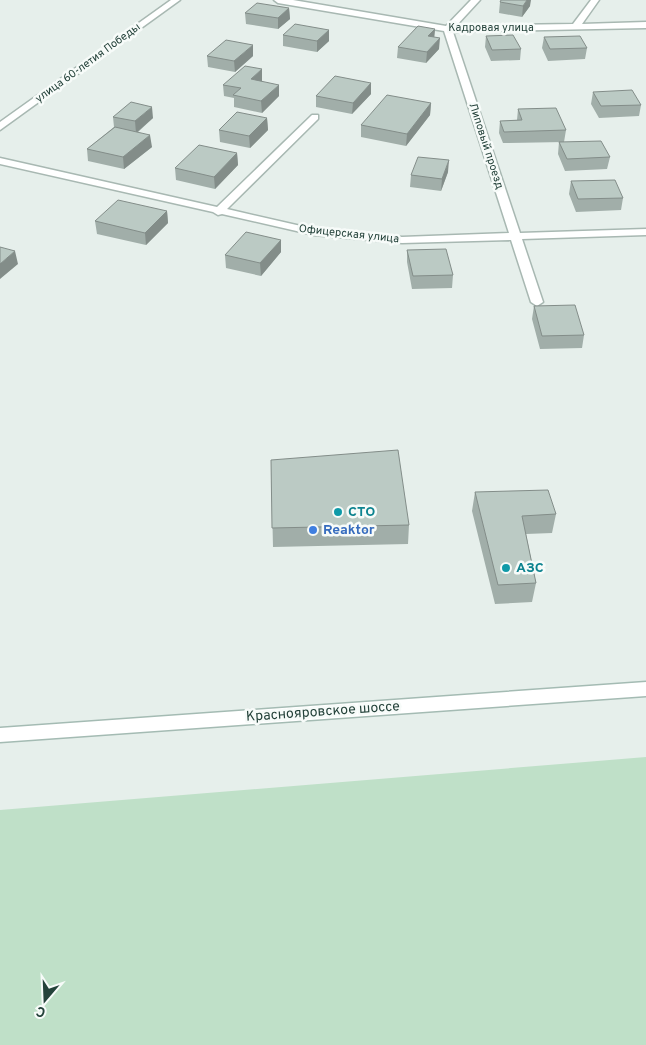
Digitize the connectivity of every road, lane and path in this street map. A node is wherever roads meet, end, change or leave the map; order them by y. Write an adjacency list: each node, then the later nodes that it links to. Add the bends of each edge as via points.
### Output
1 (176, 0): 9 (street, улица 60-летия Победы)
2 (278, 0): 7 (street, Кадровая улица)
3 (476, 0): 7 (street)
4 (595, 0): 6 (street)
5 (646, 25): 6 (street, Кадровая улица)
6 (575, 27): 7 (street, Кадровая улица)
7 (448, 29): 13 (street, Липовый проезд)
8 (315, 117): 11 (street)
9 (0, 127)
10 (0, 161): 11 (street, Офицерская улица)
11 (218, 212): 13 (street, Офицерская улица, via 314,232 402,240)
12 (646, 232): 13 (street, Офицерская улица)
13 (515, 235): 14 (street, Липовый проезд)
14 (537, 302)
15 (646, 689): 16 (street, Краснояровское шоссе)
16 (0, 735)

